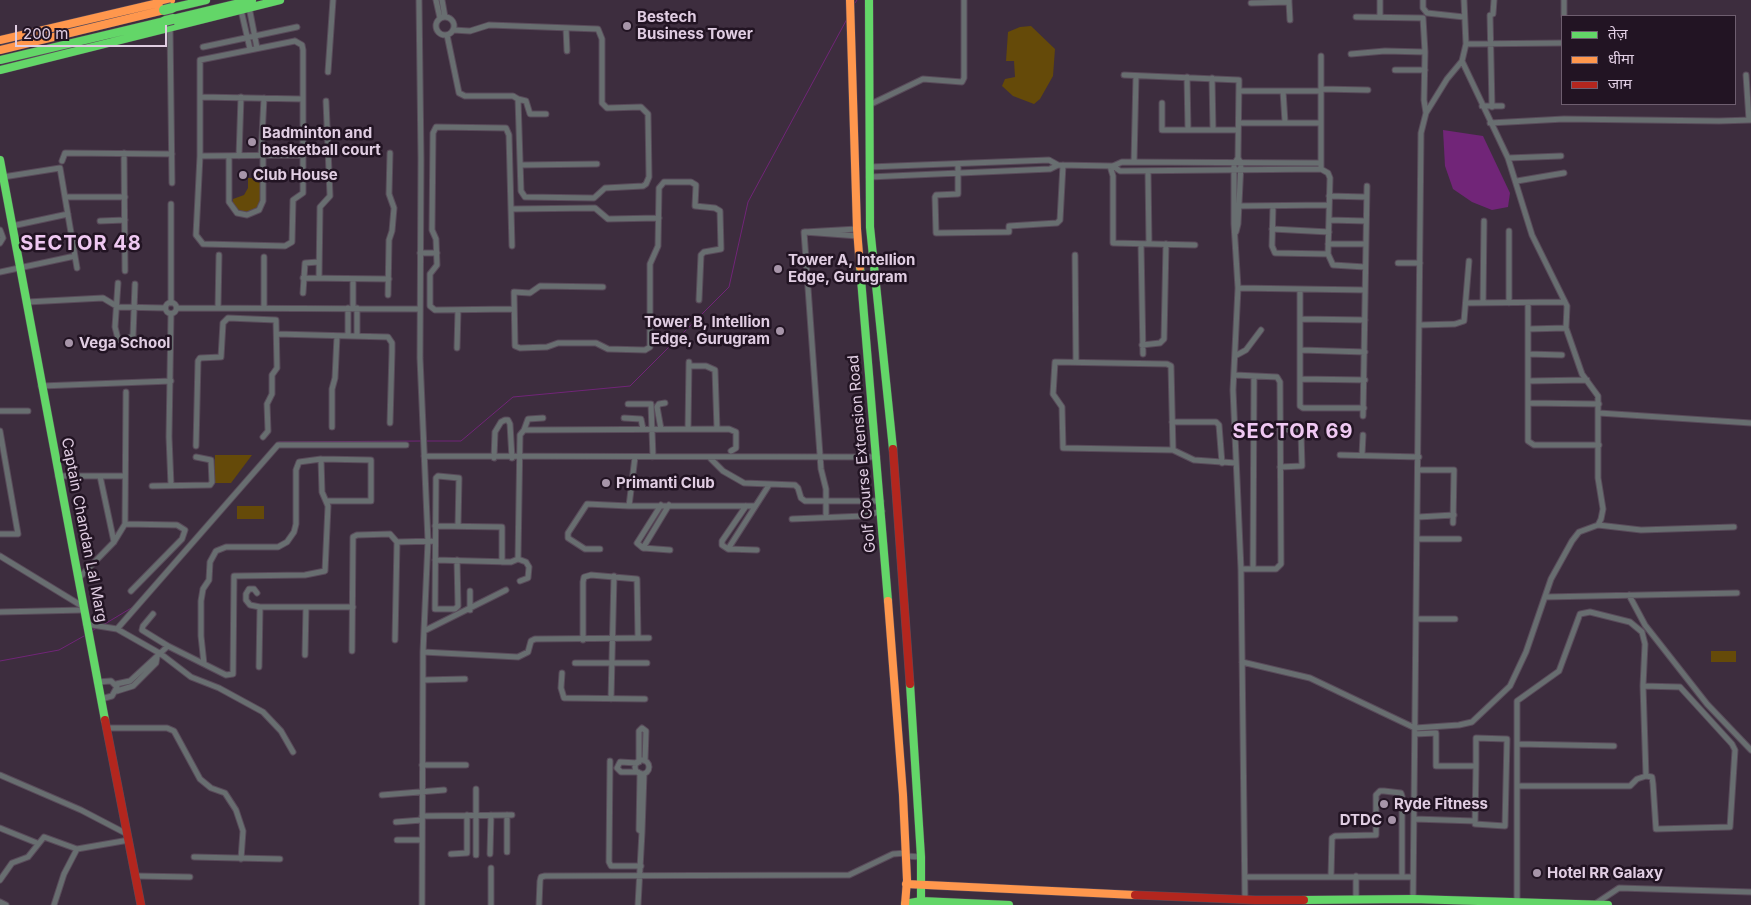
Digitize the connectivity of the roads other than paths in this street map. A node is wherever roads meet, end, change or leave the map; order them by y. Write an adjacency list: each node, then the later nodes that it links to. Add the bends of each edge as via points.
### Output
1 (206, 0): 18 (main road)
2 (280, 0): 17 (main road)
3 (333, 0): 48 (street)
4 (419, 0): 145 (street)
5 (436, 0): 20 (street)
6 (442, 0): 20 (street)
7 (850, 0): 134 (main road, Golf Course Extension Road)
8 (869, 0): 65 (main road)
9 (964, 0): 65 (street, via 962,82 924,79)
10 (1380, 0): 22 (street)
11 (1423, 0): 23 (street, via 1427,13)
12 (1464, 0): 23 (street)
13 (1494, 0): 34 (street, via 1493,14 1490,15)
14 (1564, 0): 19 (street)
15 (1289, 1): 16 (street); 24 (street)
16 (1251, 3)
17 (248, 6): 18 (main road); 18 (main road); 29 (street); 30 (street)
18 (169, 12): 31 (main road); 38 (main road); 43 (main road); 45 (main road); 83 (street)
19 (1564, 15)
20 (442, 17): 27 (street, via 452,21); 28 (street, via 436,28)
21 (1356, 17): 22 (street)
22 (1380, 17): 40 (street, via 1423,18)
23 (1464, 18): 33 (street)
24 (1290, 20)
25 (297, 27): 29 (street)
26 (566, 28): 27 (street, via 488,25); 39 (street); 97 (street, via 600,31 601,99 605,106 641,107 646,111 649,180 643,186 605,188 594,198 529,198 521,191)
27 (453, 30): 28 (street)
28 (447, 35): 62 (street, via 459,93)
29 (255, 36): 30 (street); 36 (street)
30 (248, 37): 35 (street); 37 (street)
31 (0, 40)
32 (1561, 43): 34 (street)
33 (1466, 44): 34 (street); 44 (street)
34 (1491, 44): 68 (street)
35 (203, 47)
36 (257, 48): 37 (street); 61 (street, via 295,41 302,45)
37 (250, 49): 58 (street, via 200,60)
38 (0, 50)
39 (567, 50)
40 (1425, 52): 41 (street); 47 (street)
41 (1351, 54)
42 (1321, 56): 54 (street)
43 (0, 60)
44 (1462, 61): 66 (street); 69 (street)
45 (0, 70)
46 (1396, 70): 47 (street)
47 (1425, 70): 69 (street)
48 (328, 72)
49 (1746, 74): 71 (street)
50 (1124, 75): 51 (street)
51 (1136, 76): 52 (street); 94 (street)
52 (1187, 77): 53 (street); 76 (street)
53 (1212, 78): 56 (street, via 1236,79); 77 (street)
54 (1321, 90): 55 (street); 57 (street); 74 (street)
55 (1368, 90)
56 (1239, 91): 57 (street); 73 (street)
57 (1283, 91): 72 (street)
58 (200, 97): 59 (street); 84 (street)
59 (241, 97): 60 (street); 79 (street)
60 (264, 98): 61 (street); 87 (street)
61 (302, 99): 88 (street)
62 (518, 99): 70 (street, via 526,101 530,114); 97 (street)
63 (326, 101): 153 (street, via 330,196 320,207)
64 (1162, 103): 76 (street, via 1162,130)
65 (869, 105): 106 (main road)
66 (1482, 106): 68 (street); 75 (street)
67 (1502, 106): 68 (street)
68 (1492, 107)
69 (1426, 113): 154 (street, via 1421,133)
70 (546, 114)
71 (1750, 120): 75 (street, via 1564,119)
72 (1285, 122): 73 (street); 74 (street)
73 (1239, 123): 78 (street)
74 (1320, 123): 102 (street)
75 (1490, 123): 90 (street)
76 (1188, 130): 77 (street)
77 (1213, 130): 78 (street)
78 (1238, 130): 92 (street)
79 (239, 144): 80 (street); 86 (street)
80 (246, 144)
81 (124, 153): 83 (street); 91 (street, via 65,154); 116 (street)
82 (390, 153): 164 (street, via 389,194 394,208 389,240)
83 (172, 154): 112 (street)
84 (200, 156): 85 (street); 88 (street, via 196,235 200,241 204,244 286,246 294,239 293,200 303,193)
85 (229, 156): 86 (street); 87 (street, via 229,202 237,213 248,215 259,210 263,201)
86 (239, 156): 87 (street)
87 (262, 156): 88 (street)
88 (302, 156)
89 (1561, 156): 90 (street)
90 (1508, 158): 111 (street)
91 (62, 161)
92 (1240, 161): 96 (street); 102 (street); 104 (street)
93 (0, 162): 110 (main road, Captain Chandan Lal Marg)
94 (1134, 162): 96 (street); 101 (street)
95 (597, 164): 97 (street)
96 (1234, 164): 103 (street)
97 (520, 165)
98 (940, 165): 99 (street); 106 (street); 107 (street)
99 (958, 165): 100 (street, via 1050,160); 108 (street)
100 (1060, 165): 101 (street); 108 (street, via 1050,169); 108 (street, via 1058,223 1009,226 1009,232 936,233 935,197 958,194)
101 (1111, 166): 105 (street, via 1120,171); 138 (street, via 1113,243)
102 (1321, 166): 104 (street); 114 (street, via 1329,175)
103 (1234, 170): 104 (street); 105 (street); 136 (street)
104 (1241, 170): 120 (street)
105 (1148, 171): 139 (street)
106 (869, 172): 107 (street); 403 (main road, via 871,236 905,601)
107 (940, 173): 108 (street)
108 (958, 173)
109 (1564, 174): 111 (street)
110 (3, 177): 115 (street, via 60,168); 130 (main road, Captain Chandan Lal Marg)
111 (1517, 181): 177 (street, via 1532,235)
112 (172, 183)
113 (1367, 186): 117 (street)
114 (1330, 196): 117 (street); 119 (street)
115 (65, 197): 116 (street); 123 (street)
116 (125, 197): 125 (street)
117 (1366, 197): 128 (street)
118 (171, 204): 178 (street)
119 (1329, 205): 121 (street); 126 (street)
120 (1239, 206): 121 (street); 136 (street)
121 (1273, 206): 131 (street)
122 (512, 209): 124 (street, via 595,208 608,219); 144 (street); 146 (street, via 506,128 436,127 433,133 432,230)
123 (68, 214): 130 (street); 150 (street)
124 (659, 218): 173 (street, via 659,188 664,182 694,182 695,206 720,211 721,249 701,255); 189 (street, via 658,246 650,262 651,345 647,349 607,348 596,343 517,347 513,342)
125 (125, 220): 127 (street); 159 (street)
126 (1329, 220): 128 (street); 135 (street)
127 (100, 221)
128 (1366, 221): 142 (street)
129 (1484, 221): 180 (street)
130 (12, 226): 156 (main road, Captain Chandan Lal Marg)
131 (1272, 229): 135 (street); 148 (street, via 1275,253)
132 (0, 231): 137 (street, via 3,238)
133 (1509, 231): 175 (street)
134 (858, 232): 257 (main road, Golf Course Extension Road); 262 (street, via 804,232)
135 (1329, 232): 141 (street)
136 (1235, 235): 168 (street)
137 (0, 243)
138 (1141, 244): 139 (street); 202 (street)
139 (1150, 244): 140 (street)
140 (1166, 244): 143 (street); 202 (street, via 1164,339 1160,343)
141 (1328, 244): 142 (street); 148 (street)
142 (1365, 244): 157 (street)
143 (1195, 245)
144 (512, 246)
145 (420, 253): 146 (street); 188 (street)
146 (436, 253): 190 (street, via 436,267 430,274 430,306 435,310)
147 (219, 254): 185 (street)
148 (1328, 254): 157 (street, via 1333,264)
149 (1075, 255): 210 (street)
150 (75, 256): 156 (street); 158 (street)
151 (264, 257): 186 (street)
152 (1469, 261): 179 (street)
153 (318, 262): 161 (street, via 305,263); 162 (street)
154 (1420, 263): 155 (street); 194 (street)
155 (1398, 264)
156 (20, 267): 160 (street); 174 (main road, Captain Chandan Lal Marg)
157 (1365, 267): 170 (street)
158 (77, 268)
159 (125, 271)
160 (0, 272)
161 (303, 278): 162 (street); 171 (street)
162 (319, 278): 163 (street)
163 (353, 279): 164 (street); 187 (street)
164 (389, 279): 172 (street)
165 (118, 283): 181 (street)
166 (135, 284): 182 (street)
167 (603, 287): 189 (street, via 540,286 530,292 513,293)
168 (1238, 288): 169 (street); 209 (street)
169 (1300, 289): 170 (street); 192 (street)
170 (1365, 290): 193 (street)
171 (303, 293)
172 (388, 296)
173 (699, 300)
174 (27, 302): 181 (street, via 103,298); 218 (main road, Captain Chandan Lal Marg)
175 (1509, 302): 176 (street); 180 (street)
176 (1528, 302): 177 (street); 196 (street)
177 (1565, 302): 195 (street)
178 (171, 303): 183 (street); 184 (street)
179 (1466, 303): 180 (street); 194 (street, via 1461,324)
180 (1483, 303)
181 (115, 306): 182 (street); 182 (street, via 116,336 123,341 133,336)
182 (135, 308): 183 (street)
183 (165, 308): 191 (street)
184 (176, 308): 185 (street); 191 (street)
185 (218, 308): 186 (street)
186 (264, 308): 187 (street)
187 (353, 308): 188 (street); 199 (street); 200 (street)
188 (419, 308): 252 (street)
189 (513, 309): 190 (street)
190 (458, 310): 203 (street)
191 (171, 314): 216 (street)
192 (1301, 318): 193 (street); 204 (street)
193 (1365, 320): 205 (street)
194 (1420, 325): 258 (street)
195 (1566, 328): 196 (street); 215 (street)
196 (1528, 329): 207 (street)
197 (1261, 330): 209 (street, via 1246,350)
198 (277, 334): 201 (street); 244 (street, via 277,368 272,375 272,394 267,404 268,431); 247 (street, via 274,320 225,319 221,357 200,358 198,361)
199 (348, 335): 200 (street); 201 (street)
200 (357, 335): 231 (street, via 390,339)
201 (337, 336): 234 (street)
202 (1142, 345): 206 (street)
203 (458, 348)
204 (1301, 350): 205 (street); 213 (street)
205 (1365, 352): 214 (street)
206 (1143, 354)
207 (1528, 354): 208 (street); 217 (street)
208 (1562, 355)
209 (1235, 356): 211 (street)
210 (1076, 362): 232 (street, via 1171,366); 248 (street, via 1055,362 1053,394 1062,407 1063,448)
211 (1235, 374): 212 (street); 266 (street)
212 (1254, 376): 240 (street, via 1280,379); 315 (street)
213 (1300, 380): 214 (street); 224 (street, via 1303,408)
214 (1365, 380): 224 (street)
215 (1587, 380): 217 (street); 223 (street, via 1598,396)
216 (171, 381): 218 (street); 272 (street)
217 (1528, 381): 221 (street)
218 (41, 386): 269 (main road, Captain Chandan Lal Marg)
219 (126, 392): 271 (street)
220 (665, 403): 237 (street, via 657,407)
221 (1528, 403): 223 (street); 246 (street, via 1526,436 1530,444)
222 (628, 404): 236 (street, via 651,404)
223 (1599, 404): 227 (street)
224 (1364, 408): 228 (street)
225 (0, 411): 226 (street)
226 (28, 411)
227 (1599, 413): 233 (street); 246 (street)
228 (1363, 416)
229 (543, 418): 241 (street, via 528,419)
230 (624, 418): 235 (street, via 641,419)
231 (390, 422)
232 (1172, 422): 248 (street); 265 (street, via 1216,422 1219,425)
233 (1751, 423)
234 (332, 427)
235 (643, 429): 236 (street); 241 (street)
236 (652, 429): 237 (street); 255 (street)
237 (661, 429): 238 (street)
238 (688, 429): 239 (street); 239 (street, via 689,364 715,370)
239 (717, 429): 249 (street, via 735,431 736,446)
240 (1281, 429): 267 (street); 267 (street, via 1301,433 1302,466)
241 (524, 430): 261 (street, via 520,435)
242 (0, 431): 264 (street)
243 (1363, 435): 251 (street)
244 (263, 437)
245 (406, 445): 336 (street, via 278,445)
246 (1599, 445): 291 (street, via 1598,478 1603,508)
247 (196, 446)
248 (1173, 450): 265 (street, via 1194,460)
249 (732, 451)
250 (1340, 455): 251 (street)
251 (1362, 455): 258 (street)
252 (424, 456): 259 (street); 300 (street)
253 (196, 457): 272 (street, via 211,460 210,485)
254 (635, 457): 255 (street); 261 (street); 279 (street)
255 (653, 457): 256 (street)
256 (709, 457): 262 (street); 273 (street, via 732,478)
257 (877, 457): 262 (street); 282 (main road, Golf Course Extension Road)
258 (1419, 457): 268 (street)
259 (494, 458): 260 (street); 260 (street, via 495,432 502,421 507,420)
260 (512, 458): 261 (street)
261 (519, 458): 310 (street)
262 (821, 458): 276 (street)
263 (321, 459): 275 (street, via 322,492); 275 (street, via 368,459 372,462 371,501); 352 (street, via 299,462 296,470 296,524 287,542 278,547 218,548 212,556 201,601)
264 (3, 460): 296 (street, via 18,534)
265 (1222, 463): 266 (street)
266 (1236, 463): 314 (street)
267 (1280, 467): 315 (street, via 1281,564 1276,569)
268 (1419, 470): 285 (street, via 1454,470); 287 (street)
269 (58, 476): 270 (street); 317 (main road, Captain Chandan Lal Marg)
270 (100, 476): 271 (street); 302 (street)
271 (124, 476): 290 (street)
272 (170, 485): 274 (street)
273 (769, 485): 276 (street, via 794,485 802,500); 281 (street)
274 (152, 486)
275 (328, 501): 352 (street, via 325,571 305,575 234,576 234,672 226,675)
276 (826, 501): 282 (street); 284 (street)
277 (661, 505): 278 (street); 279 (street); 283 (street)
278 (670, 505): 280 (street); 286 (street)
279 (629, 506): 305 (street, via 588,504 568,533 568,538 585,549)
280 (746, 506): 281 (street); 306 (street, via 722,541)
281 (754, 506): 306 (street)
282 (882, 506): 288 (street, via 864,516); 401 (main road, Golf Course Extension Road)
283 (656, 512): 286 (street); 295 (street)
284 (826, 514)
285 (1454, 515): 287 (street); 289 (street)
286 (663, 516): 297 (street)
287 (1418, 517): 298 (street)
288 (792, 519)
289 (1454, 523)
290 (125, 524): 302 (street); 320 (street, via 177,525 185,530 182,539)
291 (1598, 525): 294 (street, via 1642,530); 325 (street, via 1579,532 1572,541)
292 (436, 526): 293 (street); 293 (street, via 438,476 459,478); 301 (street)
293 (458, 526): 313 (street, via 502,526)
294 (1734, 527)
295 (643, 533): 297 (street); 304 (street, via 637,543)
296 (0, 534)
297 (650, 537): 304 (street)
298 (1418, 539): 299 (street); 333 (street)
299 (1459, 539)
300 (428, 541): 301 (street); 303 (street); 337 (street)
301 (435, 541): 311 (street)
302 (114, 542): 317 (street)
303 (397, 542): 328 (street, via 390,534 354,536); 341 (street)
304 (643, 548): 307 (street)
305 (600, 549)
306 (728, 549): 308 (street)
307 (670, 550)
308 (757, 550)
309 (0, 556): 329 (street)
310 (518, 559): 313 (street); 318 (street, via 529,567 528,578)
311 (435, 560): 312 (street); 312 (street, via 436,610 458,606)
312 (457, 560): 313 (street)
313 (502, 562)
314 (1241, 569): 315 (street); 348 (street)
315 (1253, 569)
316 (614, 576): 338 (street, via 637,579); 340 (street); 342 (street, via 584,577)
317 (78, 579): 329 (main road, Captain Chandan Lal Marg)
318 (520, 581)
319 (506, 590): 330 (street)
320 (131, 591)
321 (470, 591): 330 (street)
322 (257, 593): 326 (street, via 249,589 246,600 250,605)
323 (1737, 593): 324 (street)
324 (1630, 596): 325 (street); 368 (street, via 1645,625 1707,704)
325 (1545, 597): 365 (street, via 1526,652 1510,686 1501,697 1472,722)
326 (260, 607): 327 (street); 353 (street)
327 (306, 607): 328 (street); 346 (street)
328 (353, 607): 344 (street)
329 (82, 608): 331 (street); 335 (main road, Captain Chandan Lal Marg)
330 (470, 610): 337 (street)
331 (0, 612)
332 (153, 614): 343 (street, via 142,630)
333 (1416, 619): 334 (street); 365 (street)
334 (1455, 619)
335 (87, 627): 336 (street, via 102,625); 357 (main road, Captain Chandan Lal Marg)
336 (117, 630): 347 (street)
337 (424, 631): 345 (street)
338 (638, 638): 339 (street); 340 (street)
339 (649, 638)
340 (611, 639): 342 (street); 350 (street)
341 (395, 640)
342 (583, 640): 345 (street, via 531,640 528,652 518,657)
343 (168, 646): 347 (street); 352 (street)
344 (352, 651)
345 (424, 652): 356 (street)
346 (306, 655)
347 (159, 656): 358 (street, via 151,659 130,681); 360 (street, via 133,686); 369 (street, via 191,677 263,712 281,731)
348 (1242, 662): 365 (street, via 1310,678); 413 (street)
349 (575, 663): 350 (street)
350 (611, 663): 351 (street); 362 (street)
351 (648, 663)
352 (204, 664)
353 (259, 668)
354 (562, 673): 362 (street, via 564,698)
355 (465, 679): 356 (street)
356 (423, 680): 373 (street)
357 (98, 682): 358 (street); 361 (main road, Captain Chandan Lal Marg)
358 (116, 684): 360 (street)
359 (1644, 686): 366 (street, via 1645,644 1642,632 1630,622 1584,612 1578,619 1558,671 1517,701); 378 (street); 378 (street, via 1680,687 1732,744 1730,827 1656,828 1652,777)
360 (116, 691): 361 (street, via 112,696)
361 (101, 699): 364 (main road, Captain Chandan Lal Marg)
362 (611, 699): 363 (street)
363 (645, 699)
364 (106, 728): 392 (main road, Captain Chandan Lal Marg); 404 (street, via 167,728 174,731 200,779 225,793 236,810 243,831)
365 (1415, 731): 375 (street, via 1436,733 1436,766); 388 (street)
366 (1518, 744): 367 (street); 379 (street)
367 (1614, 746)
368 (1751, 750)
369 (293, 752)
370 (610, 761): 406 (street, via 610,866)
371 (645, 761): 372 (street); 372 (street, via 646,731 643,728 639,731); 376 (street, via 649,769)
372 (638, 762): 376 (street, via 636,766); 376 (street, via 620,762 617,768 621,772)
373 (422, 765): 374 (street); 381 (street)
374 (466, 765)
375 (1476, 766): 389 (street); 389 (street, via 1476,738 1507,739 1505,826 1475,824)
376 (640, 773): 406 (street)
377 (0, 775): 392 (street, via 81,810)
378 (1646, 776): 379 (street, via 1630,786)
379 (1518, 786): 428 (street)
380 (476, 789): 385 (street)
381 (423, 790): 382 (street); 383 (street); 387 (street)
382 (444, 790)
383 (382, 795)
384 (467, 815): 385 (street); 387 (street); 398 (street, via 467,854)
385 (476, 815): 386 (street); 400 (street)
386 (491, 815): 397 (street, via 509,815); 399 (street)
387 (422, 818): 390 (street); 394 (street)
388 (1414, 820): 389 (street); 415 (street)
389 (1475, 821)
390 (396, 822)
391 (0, 828): 395 (street)
392 (128, 837): 396 (street); 409 (main road, Captain Chandan Lal Marg)
393 (397, 840): 394 (street)
394 (422, 840): 432 (street)
395 (37, 843): 396 (street, via 47,837); 416 (street, via 28,857 12,864)
396 (77, 850): 430 (street, via 64,874)
397 (507, 852)
398 (451, 854)
399 (490, 854)
400 (476, 855)
401 (906, 855): 403 (street); 408 (street, via 893,854 849,875); 417 (main road, Golf Course Extension Road)
402 (194, 857): 404 (street)
403 (921, 857): 418 (main road)
404 (241, 859): 405 (street)
405 (280, 859)
406 (641, 866): 408 (street)
407 (491, 868): 433 (street)
408 (641, 875): 434 (street, via 541,877); 435 (street)
409 (136, 876): 412 (street); 431 (main road, Captain Chandan Lal Marg)
410 (1331, 876): 411 (street); 413 (street); 414 (street, via 1330,841 1335,836 1376,835 1376,795 1380,791 1398,792 1402,796)
411 (1356, 876): 414 (street); 420 (street)
412 (190, 877)
413 (1245, 877): 422 (street)
414 (1402, 877): 415 (street)
415 (1413, 877): 421 (street)
416 (0, 880)
417 (906, 884): 418 (main road); 427 (main road, Golf Course Extension Road)
418 (922, 886): 422 (main road); 425 (main road)
419 (1751, 892): 437 (street, via 1619,888)
420 (1356, 899): 422 (main road); 424 (main road)
421 (1413, 899): 424 (main road); 426 (main road)
422 (1245, 900)
423 (0, 902): 429 (street)
424 (1398, 902)
425 (921, 903): 427 (main road); 436 (main road)
426 (1425, 903): 428 (main road)
427 (905, 904)
428 (1517, 904): 437 (main road)
429 (6, 905)
430 (54, 905)
431 (141, 905)
432 (422, 905)
433 (491, 905)
434 (539, 905)
435 (638, 905)
436 (1009, 905)
437 (1595, 905): 438 (main road)
438 (1608, 905)

